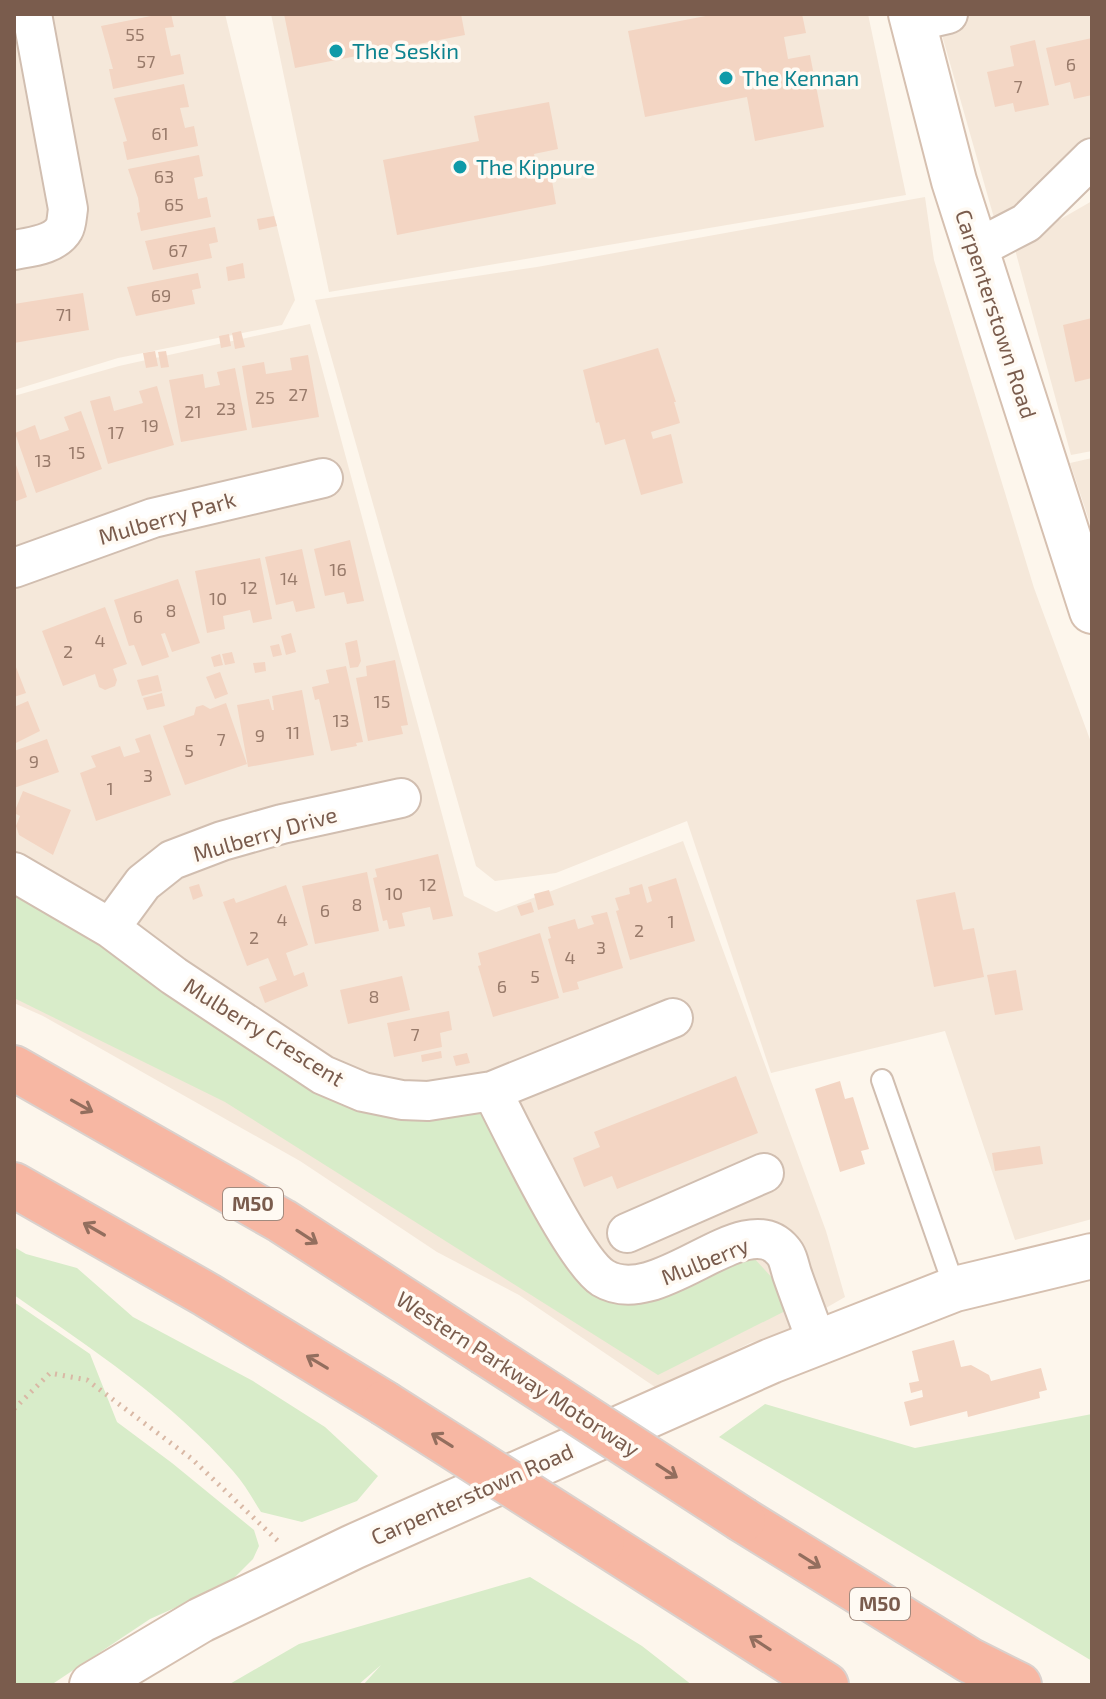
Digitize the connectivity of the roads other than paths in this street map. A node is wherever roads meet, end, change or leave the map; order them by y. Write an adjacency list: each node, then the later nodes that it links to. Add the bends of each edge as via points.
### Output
1 (32, 14): 5 (street, via 68,209 64,229 53,239)
2 (924, 17): 4 (street, Carpenterstown Road, via 954,181)
3 (1092, 158): 4 (street, via 1026,223)
4 (976, 249): 8 (street, Carpenterstown Road)
5 (14, 250)
6 (323, 478): 7 (street, Mulberry Park, via 153,518)
7 (14, 568)
8 (1092, 611)
9 (401, 798): 11 (street, Mulberry Drive, via 282,824 172,860 143,883)
10 (14, 872): 11 (street, Mulberry Crescent)
11 (110, 928): 15 (street, Mulberry Crescent, via 323,1075 363,1092 402,1100)
12 (673, 1018): 15 (street, Mulberry Crescent)
13 (14, 1068): 26 (highway, Western Parkway Motorway / M50, one-way to 26, bridge, via 282,1221 743,1520 969,1660)
14 (882, 1080): 22 (lane)
15 (492, 1091): 20 (street, Mulberry, via 563,1223 590,1268 603,1278 620,1286 646,1285)
16 (764, 1173): 18 (street)
17 (14, 1185): 25 (highway, one-way to 17, bridge, via 384,1403)
18 (708, 1198): 19 (street); 20 (street)
19 (627, 1233)
20 (728, 1246): 23 (street, Mulberry, via 749,1239 783,1251)
21 (1092, 1256): 22 (street, Carpenterstown Road)
22 (955, 1289): 23 (street, Carpenterstown Road)
23 (817, 1343): 24 (street, Carpenterstown Road, via 305,1570 201,1620)
24 (92, 1685)
25 (826, 1685)
26 (1019, 1685)

